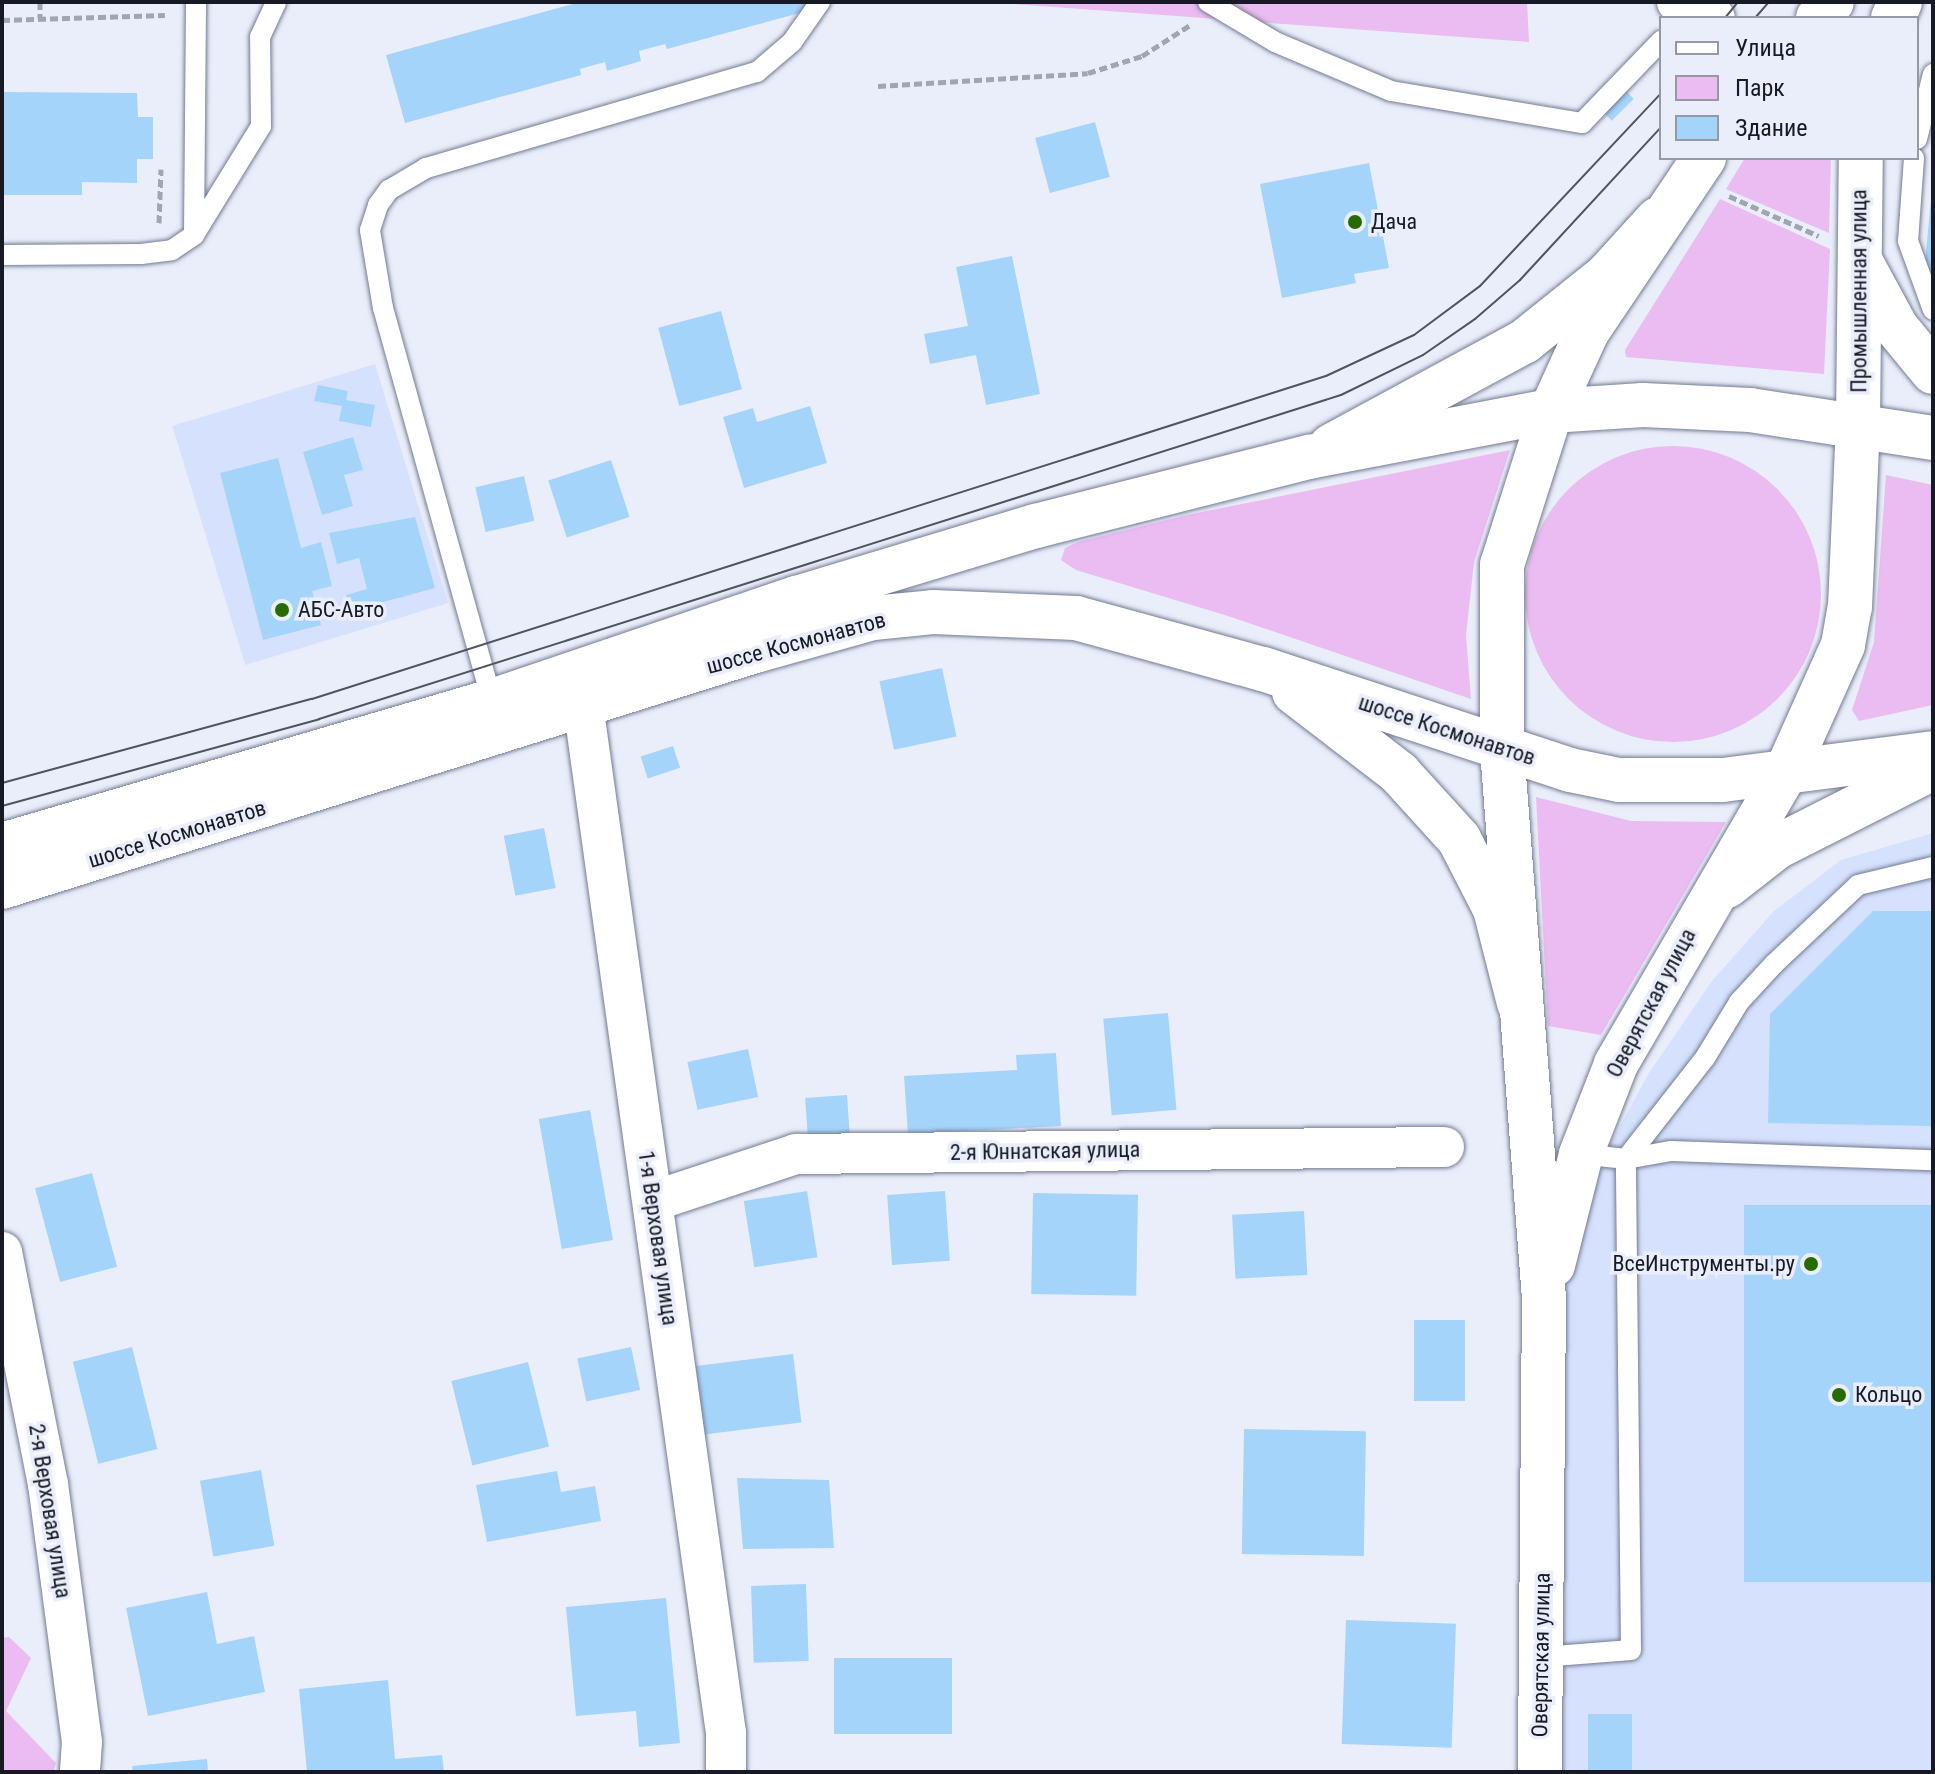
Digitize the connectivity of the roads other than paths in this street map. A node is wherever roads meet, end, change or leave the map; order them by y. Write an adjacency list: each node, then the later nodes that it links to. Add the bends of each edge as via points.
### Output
1 (196, 2): 12 (lane)
2 (276, 2): 12 (lane, via 260,37 261,126)
3 (820, 2): 22 (lane, via 792,42 757,72 426,168 389,190 378,205 370,230 383,308)
4 (1212, 6): 5 (lane, via 1275,42 1391,91 1582,123)
5 (1659, 43)
6 (1933, 74): 7 (lane)
7 (1919, 131)
8 (1861, 160): 13 (main road, Промышленная улица)
9 (1914, 160): 15 (lane, via 1908,241)
10 (1712, 175): 11 (main road)
11 (1658, 219): 17 (main road, via 1587,332); 20 (main road, via 1606,276 1525,341 1411,407)
12 (194, 235): 14 (lane, via 158,252)
13 (1843, 248): 16 (main road); 18 (main road, Промышленная улица)
14 (2, 255)
15 (1933, 310)
16 (1933, 372)
17 (1551, 411): 18 (main road, шоссе Космонавтов, via 1698,405); 20 (main road, шоссе Космонавтов); 24 (main road, Оверятская улица, via 1502,565)
18 (1858, 423): 19 (main road, шоссе Космонавтов); 27 (main road, Промышленная улица, via 1850,607 1843,645)
19 (1933, 438)
20 (1309, 457): 22 (main road, шоссе Космонавтов, via 1021,530 797,598)
21 (1263, 669): 23 (main road, шоссе Космонавтов, via 1076,618 933,612 873,618); 24 (main road, шоссе Космонавтов); 32 (main road, via 1390,765 1459,839 1495,909)
22 (492, 701): 28 (main road, шоссе Космонавтов)
23 (583, 704): 30 (main road, шоссе Космонавтов); 37 (street, 1-я Верховая улица)
24 (1502, 749): 27 (main road, шоссе Космонавтов, via 1619,780 1669,783); 32 (main road, Оверятская улица)
25 (1933, 753): 27 (main road, шоссе Космонавтов)
26 (1933, 768): 31 (main road, via 1777,847)
27 (1786, 772): 31 (main road, Оверятская улица)
28 (2, 845)
29 (1933, 867): 35 (lane, via 1858,885 1774,964 1739,1002 1705,1058)
30 (2, 887)
31 (1700, 913): 34 (main road, Оверятская улица, via 1616,1064)
32 (1519, 1003): 39 (main road, Оверятская улица)
33 (1444, 1147): 37 (street, 2-я Юннатская улица, via 796,1154)
34 (1581, 1154): 35 (lane); 39 (main road, Оверятская улица)
35 (1626, 1159): 36 (lane, via 1671,1151); 40 (lane, via 1631,1650)
36 (1933, 1160)
37 (654, 1201): 42 (street, 1-я Верховая улица, via 726,1733)
38 (2, 1252): 41 (street, 2-я Верховая улица, via 48,1484 82,1742)
39 (1544, 1298): 40 (main road, Оверятская улица)
40 (1542, 1657): 43 (main road, Оверятская улица)
41 (80, 1772)
42 (726, 1772)
43 (1540, 1772)

